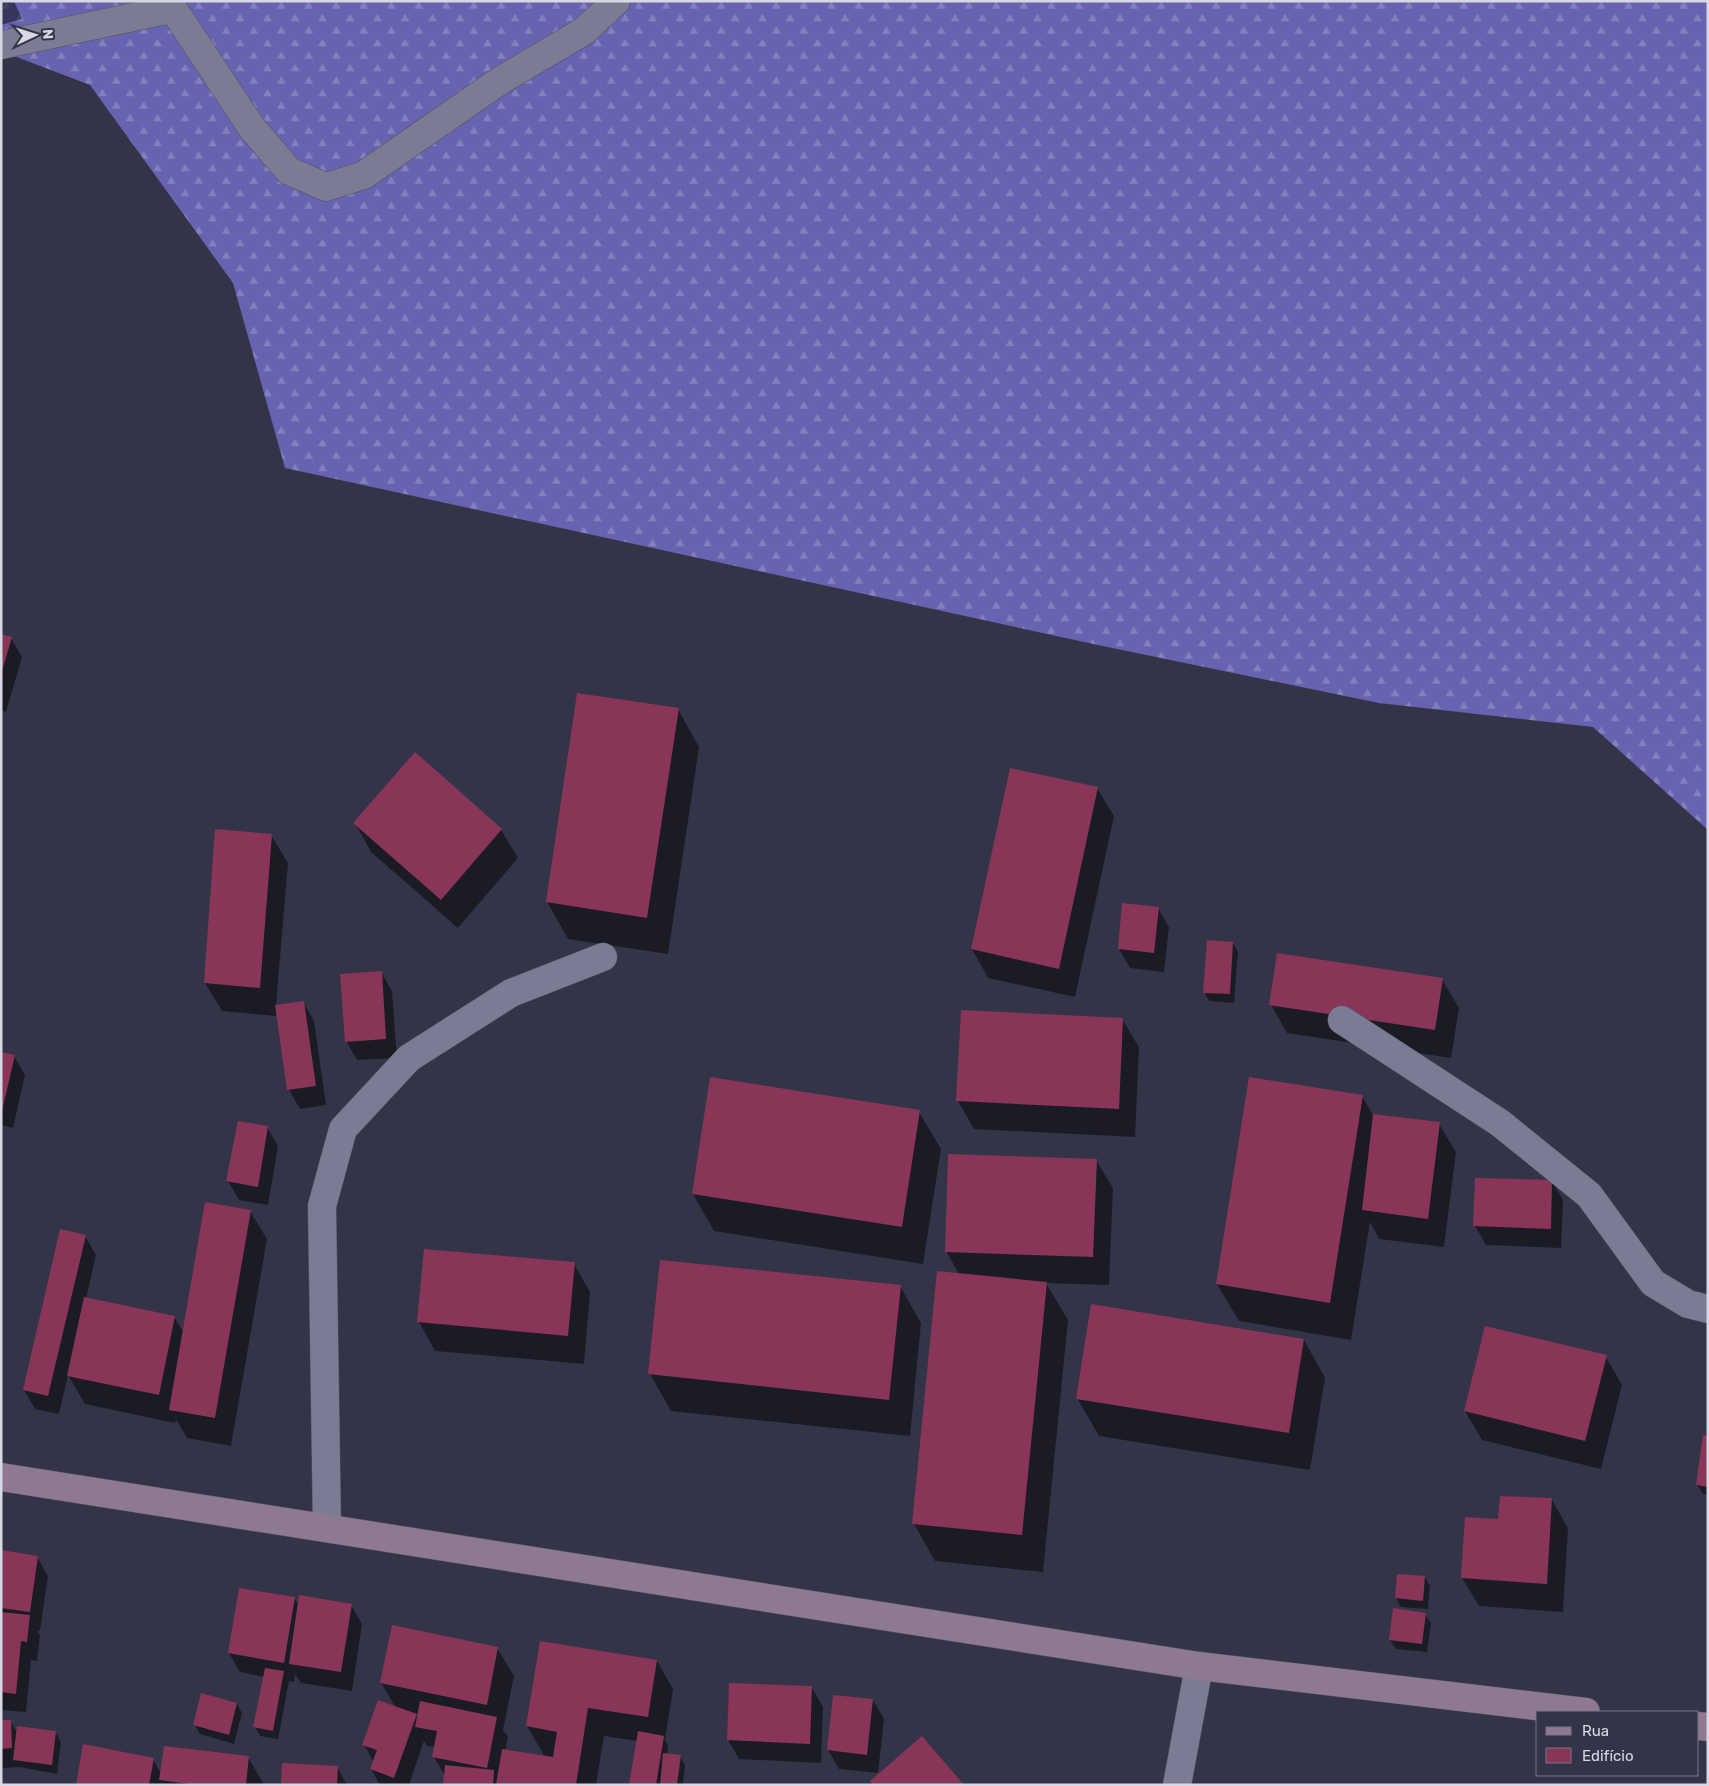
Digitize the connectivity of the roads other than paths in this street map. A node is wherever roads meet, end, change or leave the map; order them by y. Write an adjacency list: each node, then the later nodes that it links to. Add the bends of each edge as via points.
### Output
1 (616, 1): 2 (street, via 584,31 498,82 364,174 326,188 289,171 252,128)
2 (170, 5): 3 (street)
3 (1, 45)
4 (603, 957): 8 (street, via 510,992 409,1058 343,1129 322,1206)
5 (1342, 1020): 6 (street, via 1500,1123 1589,1195 1653,1283 1688,1304)
6 (1708, 1310)
7 (1, 1477): 8 (main road)
8 (327, 1528): 9 (main road)
9 (1199, 1666): 10 (main road); 11 (street)
10 (1578, 1711)
11 (1177, 1785)

